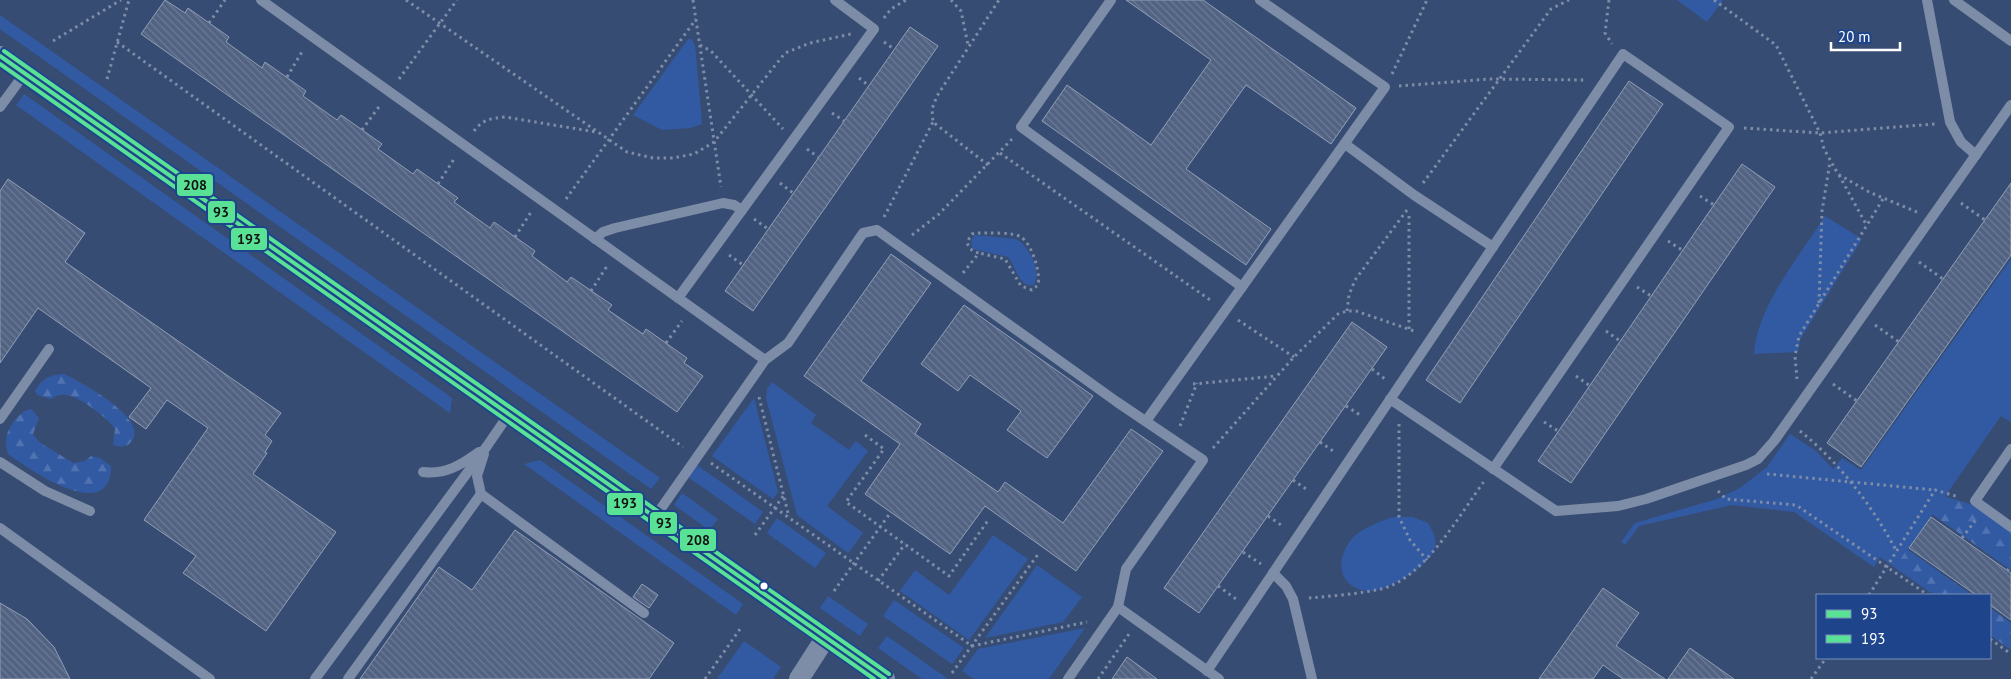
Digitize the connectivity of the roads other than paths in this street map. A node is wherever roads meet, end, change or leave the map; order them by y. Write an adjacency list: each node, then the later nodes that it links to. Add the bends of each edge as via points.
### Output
1 (261, 0): 15 (lane)
2 (835, 0): 14 (lane, via 874,29)
3 (1111, 0): 17 (lane, via 1021,127)
4 (1260, 0): 12 (lane, via 1385,87)
5 (1927, 0): 13 (lane, via 1950,122 1962,142)
6 (1954, 0): 7 (lane)
7 (2011, 41)
8 (0, 56): 9 (street)
9 (25, 73): 11 (lane); 22 (street)
10 (2011, 105): 13 (lane)
11 (0, 107)
12 (1345, 144): 16 (lane); 17 (lane)
13 (1976, 156): 28 (lane, via 1788,422 1758,459 1704,480 1618,506 1556,511)
14 (742, 210): 15 (lane, via 723,203 614,228); 18 (lane)
15 (594, 238): 18 (lane)
16 (1493, 247): 21 (lane, via 1432,337); 28 (lane, via 1623,54 1729,127)
17 (1242, 287): 24 (lane)
18 (678, 298): 20 (lane)
19 (49, 349): 23 (lane)
20 (765, 360): 24 (lane, via 788,343 863,233 877,230); 32 (lane)
21 (1394, 402): 28 (lane); 35 (lane)
22 (509, 414): 25 (lane); 32 (street)
23 (0, 419)
24 (1146, 421): 36 (lane, via 1203,460 1126,569)
25 (487, 446): 29 (lane, via 461,465 436,474); 30 (lane, via 477,476); 41 (lane)
26 (2011, 449): 33 (lane, via 1975,502)
27 (0, 462): 31 (lane, via 45,491)
28 (1493, 468)
29 (423, 472)
30 (481, 494): 37 (lane); 42 (lane)
31 (90, 511)
32 (655, 517): 38 (street)
33 (2010, 524)
34 (0, 528): 40 (lane)
35 (1273, 573): 39 (lane); 47 (lane, via 1293,599)
36 (1118, 607): 39 (lane); 45 (lane)
37 (644, 613)
38 (826, 637): 43 (street); 44 (street)
39 (1207, 671): 46 (lane)
40 (210, 679)
41 (316, 679)
42 (348, 679)
43 (799, 679)
44 (885, 679)
45 (1068, 679)
46 (1219, 679)
47 (1312, 679)

